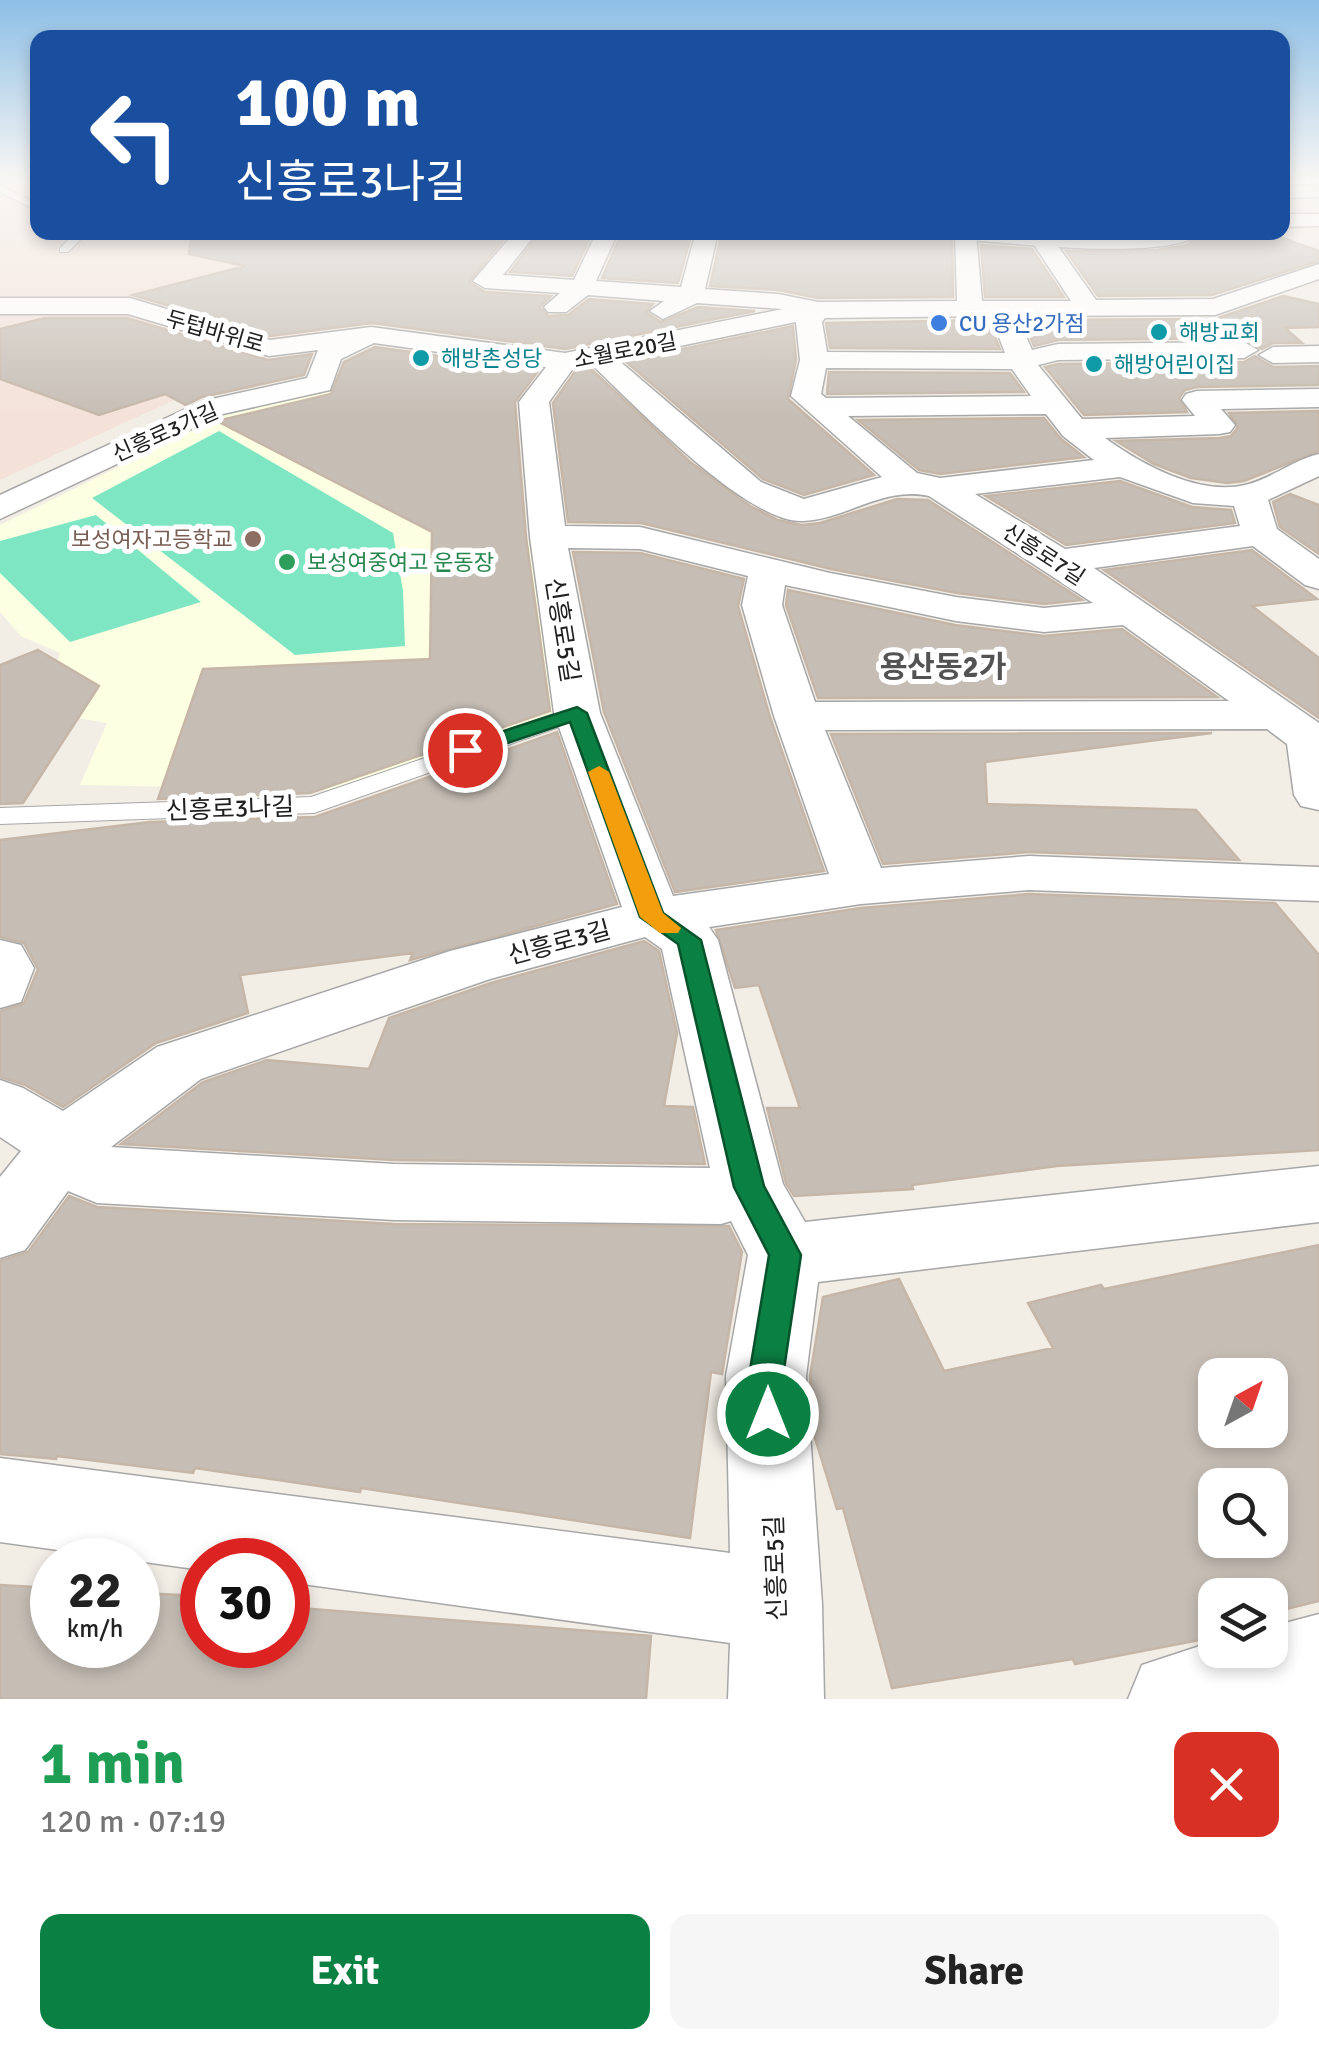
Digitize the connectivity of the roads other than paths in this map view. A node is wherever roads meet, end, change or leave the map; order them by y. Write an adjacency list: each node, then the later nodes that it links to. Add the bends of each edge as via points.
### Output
1 (504, 259): 7 (street, 소월로20길, via 485,281)
2 (595, 259): 7 (street)
3 (700, 259): 8 (street)
4 (972, 259): 11 (street)
5 (1055, 259): 12 (street)
6 (1319, 271): 10 (street, 소월로20길)
7 (580, 290): 8 (street, 소월로20길); 15 (street)
8 (691, 296): 13 (street, 소월로20길); 16 (street, via 651,322 650,334)
9 (0, 306): 14 (street, 두텁바위로, via 130,306 270,348)
10 (1215, 307): 12 (street, 소월로20길); 17 (street)
11 (986, 308): 12 (street, 소월로20길); 13 (street, 소월로20길); 22 (street)
12 (1089, 309)
13 (818, 310): 16 (street, 소월로20길); 21 (street, via 809,322)
14 (371, 334): 18 (street, 소월로20길); 31 (street, 신흥로3가길, via 329,354 320,384 214,407)
15 (558, 342): 16 (street, 소월로20길); 18 (street, 소월로20길); 18 (street); 29 (street, via 749,489 802,511); 33 (street, 신흥로5길, via 534,402)
16 (666, 342)
17 (1244, 350): 20 (street); 22 (street, via 1058,352)
18 (504, 354)
19 (1319, 354): 20 (street)
20 (1273, 355): 23 (street)
21 (814, 360): 22 (street); 25 (street, via 806,396)
22 (1021, 361): 26 (street)
23 (1319, 382)
24 (1319, 398): 26 (street, via 1198,400 1219,425)
25 (818, 407): 26 (street); 29 (street, 신흥로7길)
26 (1065, 417): 28 (street)
27 (1319, 464): 30 (street)
28 (1123, 466): 29 (street); 30 (street, via 1193,492)
29 (923, 485): 34 (street, 신흥로7길)
30 (1249, 496): 32 (street)
31 (0, 508)
32 (1260, 534): 34 (street); 36 (street)
33 (548, 537): 35 (street, via 640,538); 38 (street, 신흥로5길)
34 (1058, 561): 37 (street, 신흥로7길)
35 (768, 570): 37 (street, via 956,610 1044,620); 39 (street, via 762,605)
36 (1319, 577)
37 (1130, 612): 40 (street, 신흥로7길)
38 (571, 716): 42 (lane, 신흥로3나길, via 314,805); 45 (street, 신흥로5길)
39 (796, 716): 40 (street); 44 (street)
40 (1302, 731): 41 (street)
41 (1319, 794)
42 (0, 816)
43 (1319, 884): 44 (street, 신흥로3길, via 1030,873)
44 (861, 887): 45 (street, 신흥로3길)
45 (652, 917): 49 (street, 신흥로3길, via 471,965 179,1063); 50 (street, via 689,940)
46 (0, 959): 47 (street)
47 (0, 988)
48 (0, 1105): 49 (street)
49 (66, 1145): 50 (street, via 98,1176 394,1192 720,1196); 52 (street, 신흥로3길)
50 (749, 1187): 53 (street)
51 (1319, 1194): 53 (street)
52 (0, 1229)
53 (785, 1255): 55 (street, 신흥로5길, via 766,1376)
54 (0, 1500): 55 (street)
55 (777, 1604): 58 (street, 신흥로5길)
56 (1319, 1662): 57 (street)
57 (1184, 1698)
58 (776, 1699)

